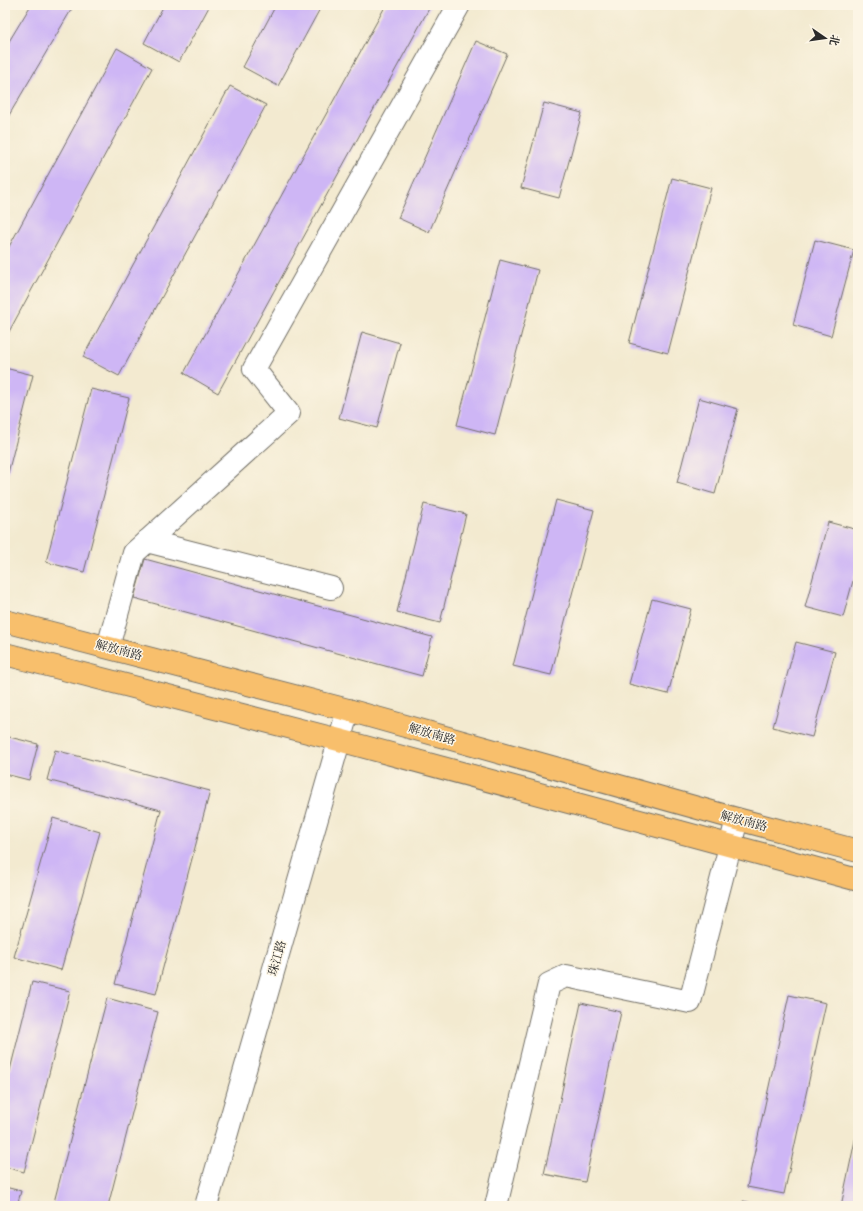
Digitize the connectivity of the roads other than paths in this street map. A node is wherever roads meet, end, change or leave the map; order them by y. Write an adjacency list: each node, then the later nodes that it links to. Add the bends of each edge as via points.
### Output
1 (459, 5): 2 (street, via 254,369 289,413)
2 (147, 541): 3 (street); 5 (street, via 134,553)
3 (331, 588)
4 (5, 621): 5 (main road, 解放南路)
5 (108, 647): 7 (main road, 解放南路)
6 (5, 654): 8 (main road)
7 (348, 710): 8 (street, 珠江路); 9 (main road, 解放南路)
8 (339, 740): 10 (main road); 13 (street, 珠江路)
9 (737, 819): 10 (street); 11 (main road, 解放南路)
10 (730, 846): 12 (main road); 14 (street, via 690,1002 566,976 549,984)
11 (858, 851)
12 (858, 880)
13 (206, 1206)
14 (496, 1206)

